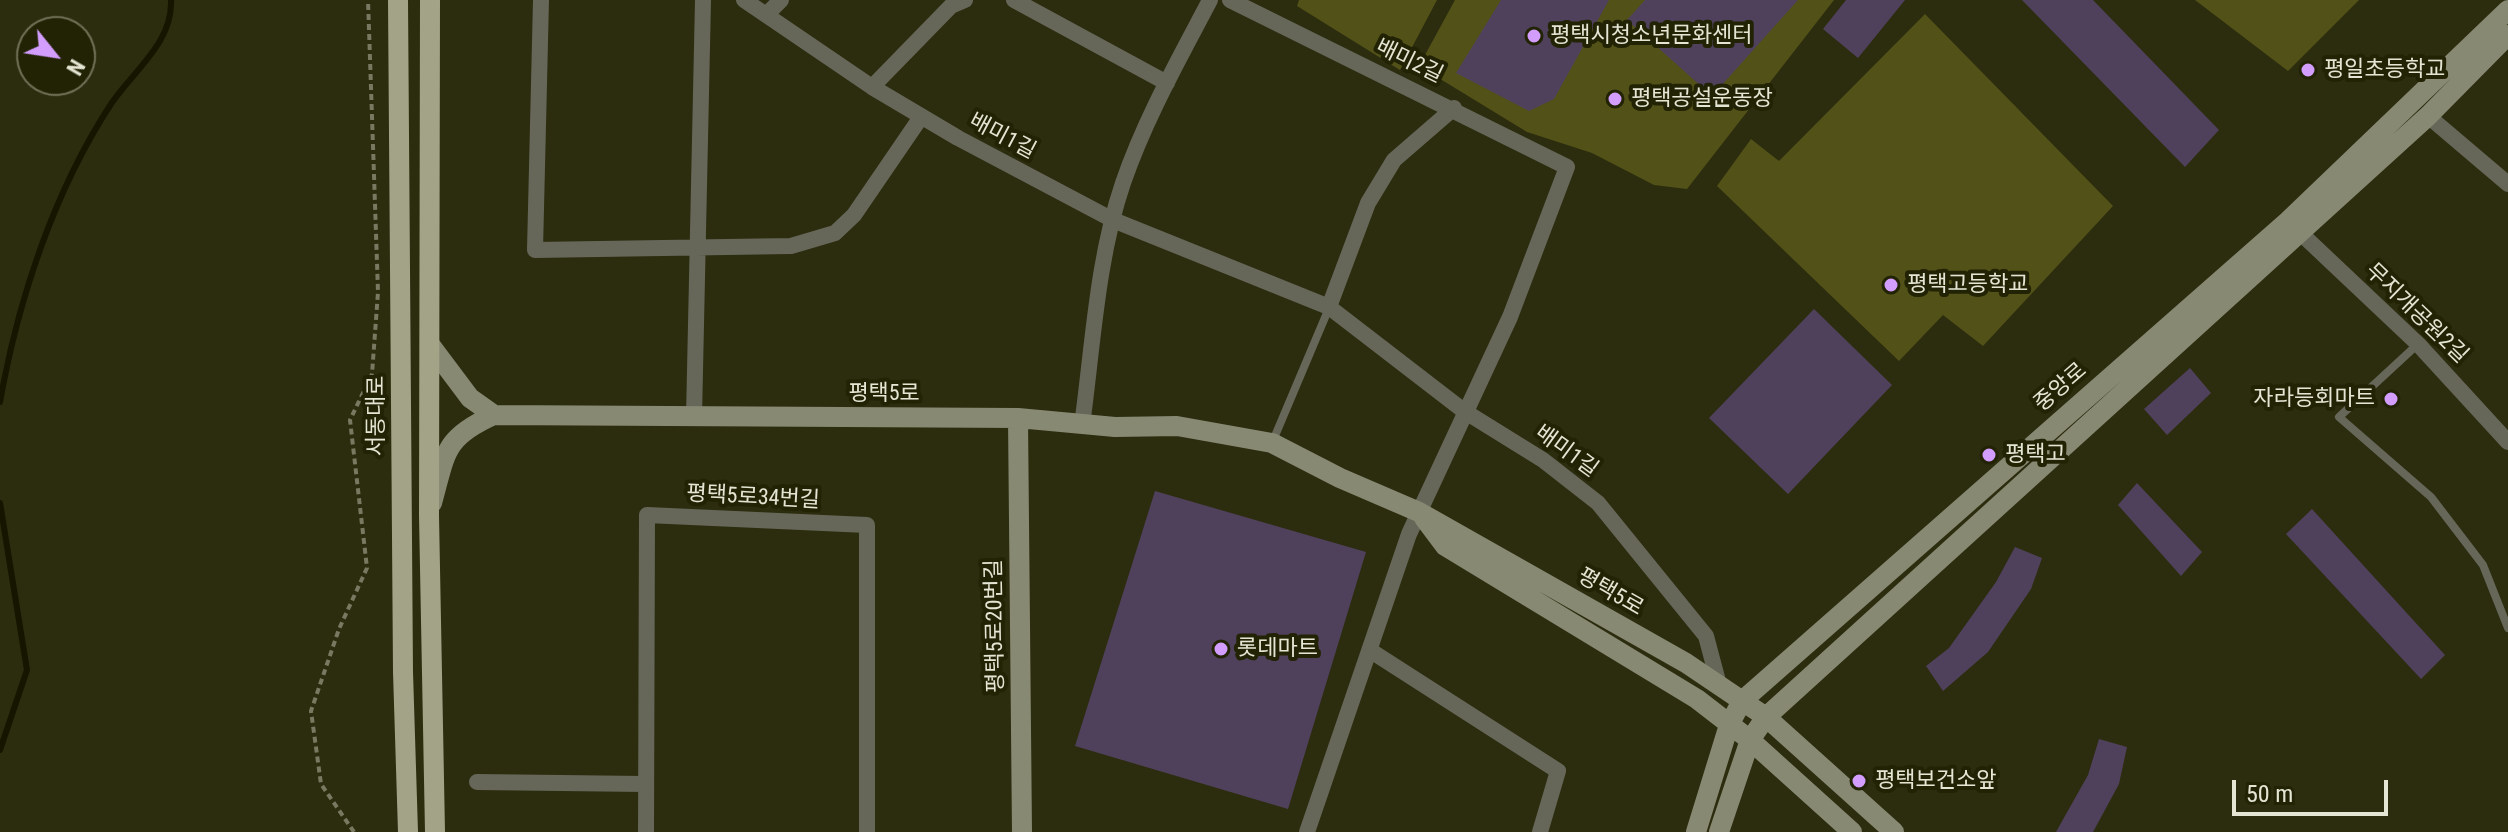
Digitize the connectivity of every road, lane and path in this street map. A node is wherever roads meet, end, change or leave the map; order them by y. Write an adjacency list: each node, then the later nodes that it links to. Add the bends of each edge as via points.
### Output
1 (368, 0): 47 (path, via 378,292 372,374 350,420 367,568 311,711 321,784)
2 (398, 0): 48 (main road, 서동대로)
3 (430, 0): 16 (main road)
4 (440, 0): 16 (street)
5 (541, 0): 25 (street, via 535,250)
6 (703, 0): 25 (street)
7 (744, 0): 14 (street, 배미1길)
8 (781, 0): 14 (street)
9 (965, 0): 18 (street, via 951,6)
10 (1014, 0): 17 (street)
11 (1210, 0): 17 (street)
12 (1230, 0): 19 (street, 배미2길)
13 (2508, 10): 24 (street, 중앙로)
14 (767, 14): 18 (street, 배미1길)
15 (2508, 35): 20 (street, 중앙로)
16 (430, 70): 28 (main road)
17 (1167, 83): 23 (street, via 1123,182)
18 (872, 87): 21 (street, 배미1길)
19 (1454, 108): 26 (street, via 1394,160 1368,203); 29 (street, 배미2길, via 1567,167 1510,317)
20 (2428, 116): 22 (street); 24 (street, 중앙로)
21 (921, 117): 23 (street, 배미1길); 25 (street, via 854,215 835,233 791,246)
22 (2508, 184)
23 (1113, 220): 26 (street, 배미1길); 33 (street)
24 (2294, 227): 27 (street, 무지개공원2길); 41 (street, 중앙로); 42 (street, 중앙로)
25 (699, 247): 31 (street)
26 (1329, 307): 29 (street, 배미1길); 35 (lane)
27 (2418, 344): 34 (street, 무지개공원2길); 38 (lane, via 2339,417 2431,497 2483,565)
28 (431, 346): 30 (street, via 470,398); 37 (main road)
29 (1464, 411): 36 (street); 40 (street, 배미1길, via 1543,460 1598,503 1706,636)
30 (494, 415): 31 (street, 평택5로); 37 (street, via 448,444)
31 (694, 417): 32 (street, 평택5로)
32 (1018, 418): 33 (street, 평택5로); 52 (street, 평택5로20번길)
33 (1082, 425): 35 (street, 평택5로, via 1177,426)
34 (2508, 442)
35 (1272, 443): 36 (street, 평택5로)
36 (1419, 512): 39 (street); 40 (street, 평택5로); 43 (street, via 1445,546 1697,699)
37 (429, 515): 49 (main road)
38 (2508, 628)
39 (1371, 651): 53 (street); 54 (street, via 1558,771)
40 (1719, 685): 41 (street, 평택5로)
41 (1742, 701): 42 (street, 평택5로); 43 (street, 중앙로)
42 (1766, 717): 44 (street, 중앙로); 58 (street, 평택5로)
43 (1729, 725): 44 (street); 55 (street, 중앙로)
44 (1750, 740): 56 (street, 중앙로); 57 (street)
45 (477, 782): 46 (street)
46 (644, 784): 50 (street, 평택5로34번길); 51 (street, 평택5로34번길, via 647,515 867,525)
47 (354, 832)
48 (408, 832)
49 (435, 832)
50 (646, 832)
51 (867, 832)
52 (1022, 832)
53 (1307, 832)
54 (1540, 832)
55 (1696, 832)
56 (1719, 832)
57 (1852, 832)
58 (1894, 832)

